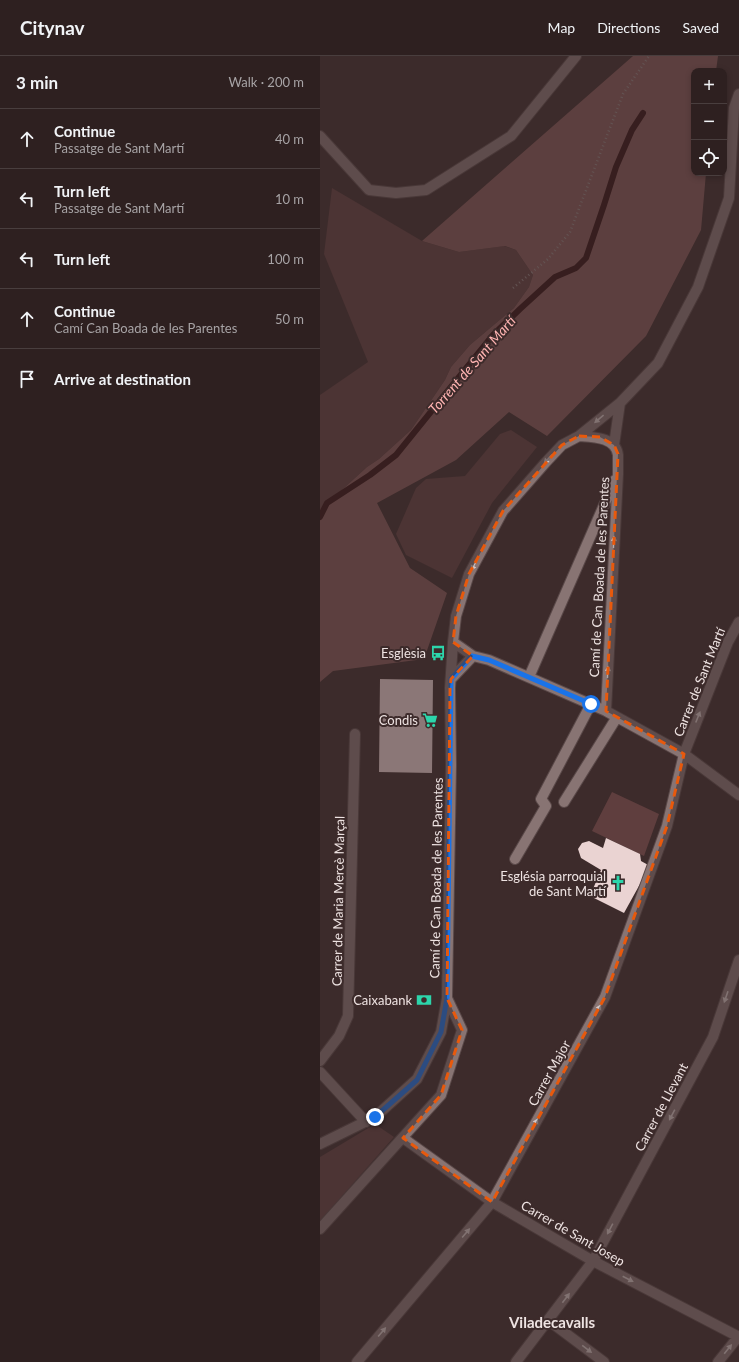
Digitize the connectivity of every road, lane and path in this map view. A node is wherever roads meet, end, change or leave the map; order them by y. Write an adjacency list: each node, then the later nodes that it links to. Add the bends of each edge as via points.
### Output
1 (576, 56): 4 (street, via 511,136 426,190 396,193 369,190)
2 (649, 56): 5 (path, via 623,94 570,232 548,259)
3 (739, 94): 6 (street, Camí de Can Boada de les Parentes, via 734,108 729,198 698,287 658,362)
4 (320, 136)
5 (513, 288)
6 (620, 403): 7 (street, Camí de Can Boada de les Parentes, one-way to 7); 8 (street, Camí de Can Boada de les Parentes)
7 (579, 436): 8 (street, via 600,437); 11 (street, Camí de Can Boada de les Parentes, one-way to 11, via 562,445 503,512 469,574 456,616)
8 (614, 445): 9 (street, Camí de Can Boada de les Parentes, via 618,454)
9 (618, 474): 13 (street); 16 (street, Camí de Can Boada de les Parentes, one-way to 9)
10 (739, 622): 19 (street, Carrer de Sant Martí, one-way to 10, via 728,642)
11 (453, 642): 12 (street); 14 (street, Camí de Can Boada de les Parentes)
12 (472, 656): 13 (street, via 489,660); 14 (street)
13 (529, 677): 15 (street)
14 (451, 679): 24 (street, Camí de Can Boada de les Parentes)
15 (591, 704): 16 (street); 22 (street, via 541,799 546,806)
16 (606, 711): 17 (street)
17 (617, 717): 19 (street); 21 (street)
18 (355, 734): 25 (street, Carrer de Maria Mercè Marçal, via 348,1016 339,1036)
19 (684, 754): 20 (street); 30 (street, Carrer Major, one-way to 19, via 605,997 667,826)
20 (739, 795)
21 (564, 802)
22 (515, 859)
23 (739, 960): 32 (street, Carrer de Llevant, one-way to 32, via 713,1037)
24 (447, 998): 27 (street, via 441,1032 417,1080); 28 (street, Camí de Can Boada de les Parentes, via 462,1030 441,1095)
25 (320, 1061)
26 (320, 1072): 27 (street)
27 (366, 1122): 29 (street)
28 (403, 1138): 30 (street, Carrer de Sant Josep); 31 (street, Camí de Can Boada de les Parentes)
29 (320, 1144)
30 (492, 1202): 32 (street, Carrer de Sant Josep); 35 (street, Carrer Major, one-way to 30)
31 (320, 1229)
32 (593, 1261): 33 (street, Carrer de Llevant, one-way to 32); 34 (street, Carrer de Sant Josep, one-way to 34)
33 (548, 1320): 36 (street, Carrer de Llevant); 37 (street, one-way to 37)
34 (739, 1337): 38 (street, one-way to 34)
35 (357, 1362)
36 (516, 1362)
37 (604, 1362)
38 (718, 1362)

